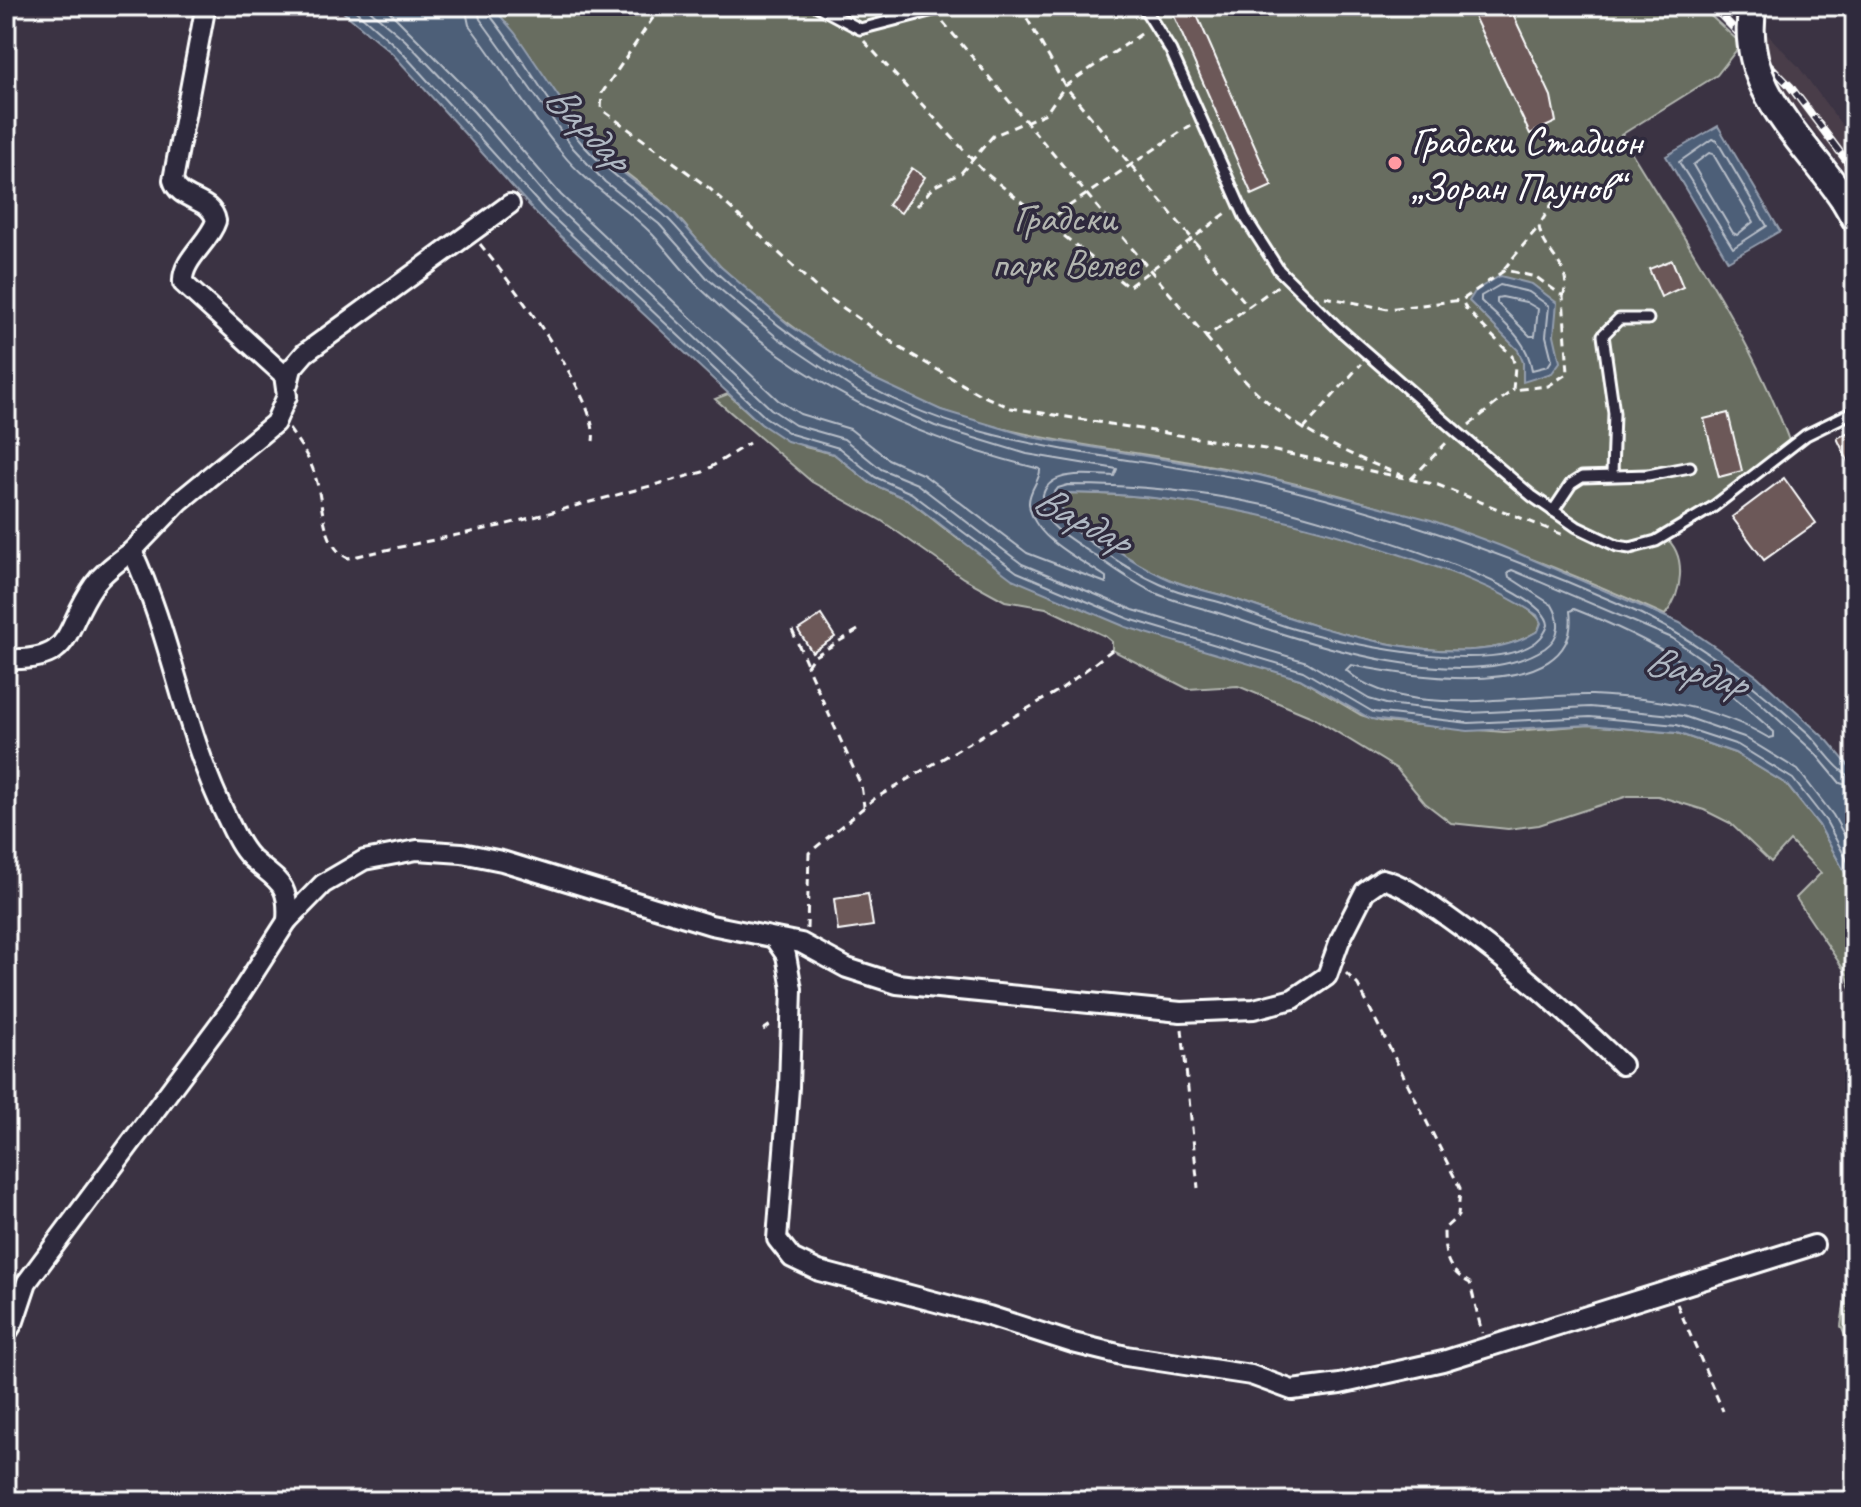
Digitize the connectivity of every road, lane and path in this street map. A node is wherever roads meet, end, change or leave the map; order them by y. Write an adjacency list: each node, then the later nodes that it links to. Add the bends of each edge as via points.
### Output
1 (661, 6): 45 (path, via 602,93 601,109 709,188 822,293 902,349 1011,408)
2 (817, 6): 10 (lane)
3 (949, 6): 7 (lane)
4 (1020, 6): 11 (path)
5 (1143, 6): 9 (lane)
6 (1753, 6): 21 (main road, bridge, via 1751,46 1765,91)
7 (933, 9): 10 (lane, via 870,29); 13 (path)
8 (204, 15): 35 (street, via 173,180 178,190 209,207 216,221 186,266 183,283 265,355)
9 (1156, 22): 11 (path); 12 (lane)
10 (850, 26): 14 (path)
11 (1065, 86): 13 (path, via 1046,113); 15 (path)
12 (1203, 118): 15 (path); 19 (lane)
13 (1023, 121): 14 (path, via 999,131); 17 (path)
14 (972, 158): 20 (path, via 961,173 927,191); 22 (path)
15 (1132, 164): 17 (path); 25 (path)
16 (1560, 190): 23 (path)
17 (1084, 194): 22 (path); 26 (path)
18 (510, 204): 24 (street)
19 (1239, 204): 25 (path); 28 (lane)
20 (917, 206)
21 (1850, 209)
22 (1045, 222): 26 (path, via 1128,287)
23 (1539, 226): 27 (path); 29 (path, via 1547,249 1564,270)
24 (469, 233): 35 (street, via 305,353 292,368); 41 (path, via 498,266 565,365 590,412)
25 (1192, 237): 26 (path); 31 (path)
26 (1149, 270): 33 (path)
27 (1502, 271): 29 (path, via 1536,277); 30 (path)
28 (1288, 279): 30 (path, via 1330,299 1369,308 1402,310); 31 (path); 34 (lane)
29 (1563, 296): 36 (path, via 1568,373 1548,386)
30 (1462, 300): 36 (path, via 1512,356)
31 (1249, 307): 33 (path)
32 (1648, 319): 44 (lane, via 1619,319 1603,335 1614,413)
33 (1206, 337): 39 (path, via 1252,389)
34 (1368, 355): 39 (path); 40 (lane)
35 (288, 384): 38 (street)
36 (1513, 390): 40 (path)
37 (1855, 411): 46 (lane, via 1809,433 1697,518 1652,542 1617,546)
38 (279, 416): 42 (path, via 309,459 330,536 348,558 500,526 703,472); 48 (street, via 180,501)
39 (1303, 430): 45 (path)
40 (1458, 433): 45 (path); 46 (lane)
41 (593, 441)
42 (749, 443)
43 (1690, 467): 44 (lane, via 1648,475)
44 (1612, 474): 46 (lane, via 1575,480)
45 (1413, 479): 47 (path, via 1456,490)
46 (1553, 511)
47 (1567, 537)
48 (132, 551): 52 (street, via 93,587 58,650 40,658); 55 (street, via 210,783 245,851 277,876 287,900)
49 (792, 630): 53 (path)
50 (858, 630): 53 (path)
51 (1112, 650): 54 (path, via 1061,689)
52 (6, 659)
53 (807, 664): 54 (path, via 861,785)
54 (864, 806): 57 (path, via 809,853)
55 (287, 921): 56 (street, via 323,884 364,860 441,851 502,861 686,918); 64 (street, via 230,1010 27,1282)
56 (774, 938): 57 (street); 65 (street, via 786,955 792,989 777,1239 799,1263 1073,1343 1239,1373 1285,1389 1340,1384)
57 (806, 945): 59 (street, via 847,968 913,987)
58 (1327, 976): 59 (street, via 1274,1006); 60 (street, via 1365,891 1386,880 1485,944 1547,993); 65 (path, via 1346,972 1358,985 1460,1188 1458,1216 1444,1229 1444,1255 1453,1274 1470,1283)
59 (1181, 1012): 61 (path)
60 (1622, 1065)
61 (1198, 1188)
62 (1814, 1245): 63 (street)
63 (1671, 1292): 65 (street); 66 (path)
64 (6, 1334)
65 (1486, 1349)
66 (1723, 1411)

